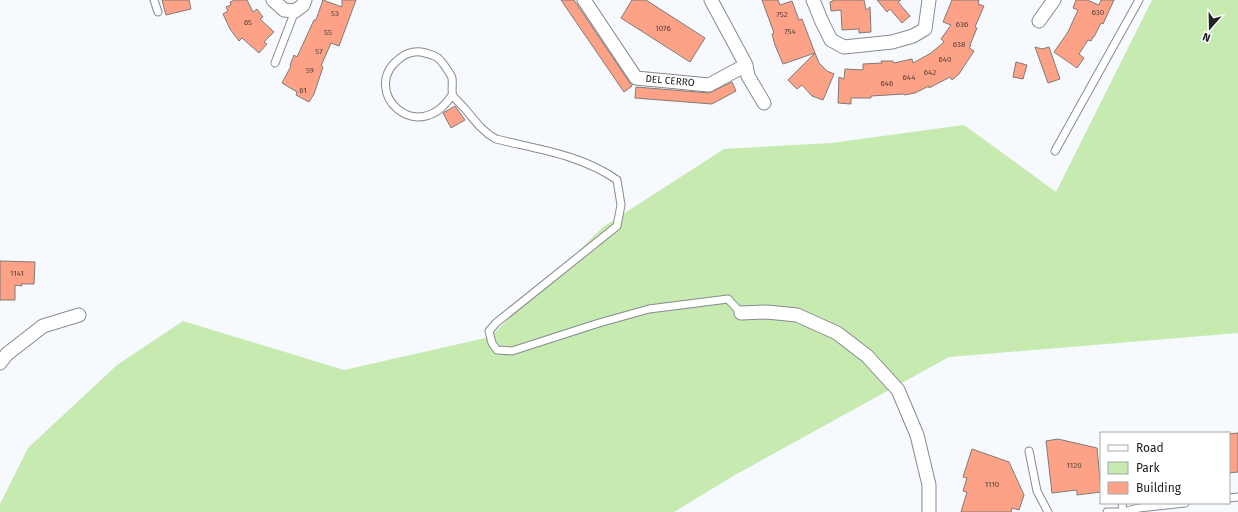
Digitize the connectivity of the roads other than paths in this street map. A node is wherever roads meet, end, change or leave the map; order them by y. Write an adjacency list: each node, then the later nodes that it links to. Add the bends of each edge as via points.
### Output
1 (154, 0): 11 (lane)
2 (273, 0): 10 (street, via 284,10)
3 (305, 0): 10 (street)
4 (584, 0): 14 (street, DEL CERRO, via 636,78 709,85)
5 (711, 0): 14 (street)
6 (813, 0): 7 (street, via 831,40 844,47 892,42 913,36 925,29)
7 (930, 0)
8 (1054, 0): 12 (street)
9 (1139, 0): 17 (lane)
10 (295, 11): 13 (lane)
11 (158, 12)
12 (1039, 21)
13 (275, 63)
14 (746, 65): 16 (street, via 748,76)
15 (452, 95): 15 (lane, via 452,77 438,58 420,52 405,54 392,64 386,78 387,95 396,109 410,116 428,117 441,110); 18 (lane, via 487,134 496,139 578,160 603,170 617,180 621,205 617,226 496,323 489,331 497,350 512,351 649,309 728,299)
16 (764, 103)
17 (1055, 151)
18 (741, 313): 23 (street, via 797,315 837,332 867,356 898,390 917,435 929,485)
19 (79, 315): 20 (street, via 43,326 7,354)
20 (0, 363)
21 (1029, 451): 24 (lane, via 1037,491)
22 (1176, 504): 26 (lane)
23 (929, 512)
24 (1048, 512)
25 (1107, 512): 26 (lane)
26 (1123, 512)

